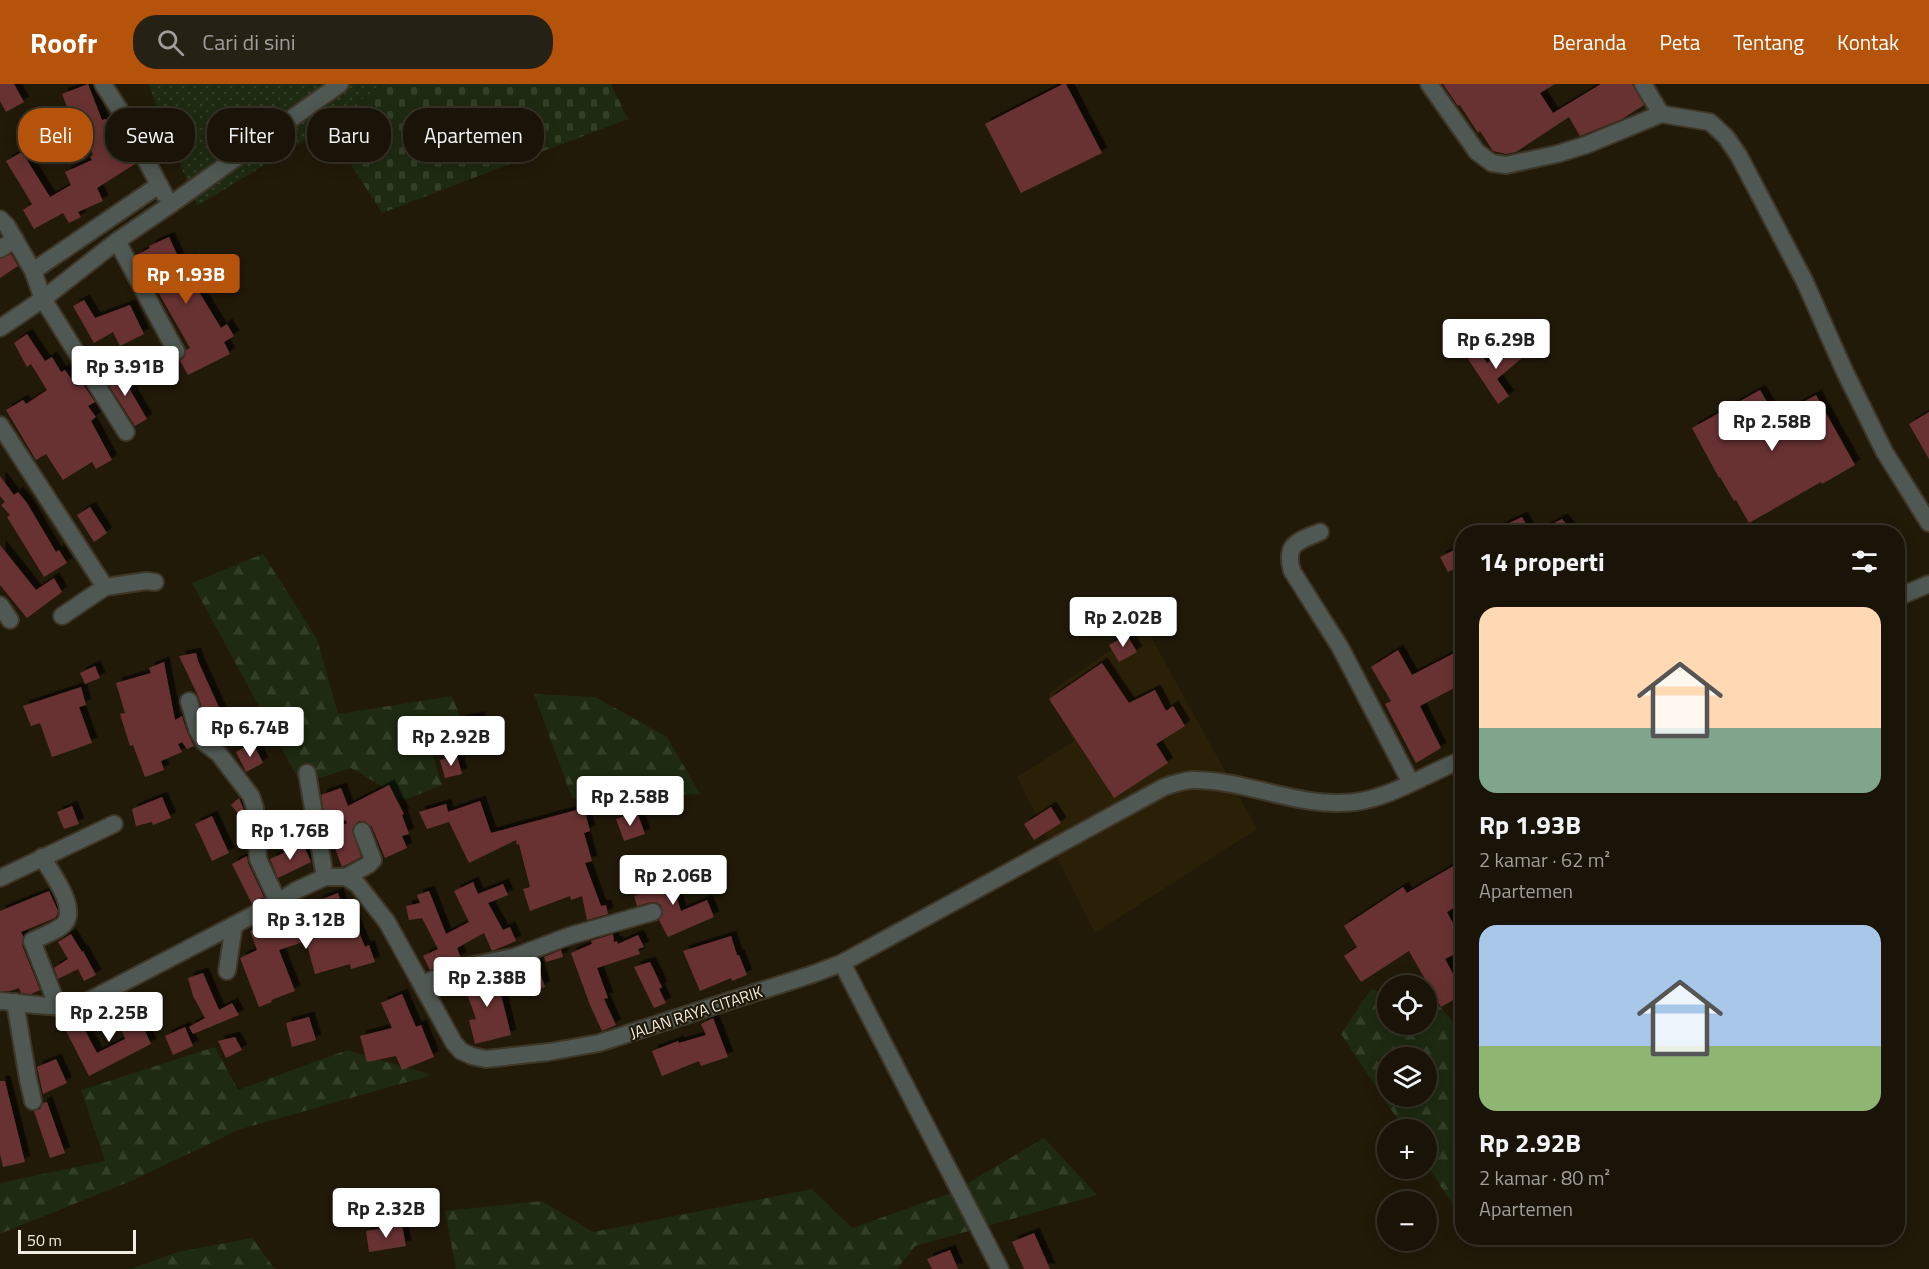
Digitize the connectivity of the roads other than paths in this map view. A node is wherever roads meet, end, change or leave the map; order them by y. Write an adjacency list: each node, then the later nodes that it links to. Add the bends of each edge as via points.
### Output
1 (102, 84): 6 (street)
2 (340, 84): 7 (street)
3 (1429, 84): 5 (street, via 1477,152 1492,163 1506,165 1586,145)
4 (1643, 84): 5 (street)
5 (1661, 114): 18 (street, via 1710,122 1726,137 1805,282 1884,451)
6 (159, 184): 7 (street); 12 (street)
7 (170, 206): 10 (street)
8 (0, 219): 9 (street)
9 (15, 239): 11 (street); 12 (street)
10 (117, 241): 13 (street); 15 (street)
11 (0, 249)
12 (33, 271): 13 (street)
13 (43, 299): 14 (street); 17 (street)
14 (0, 328)
15 (176, 351)
16 (0, 425): 22 (street)
17 (126, 432)
18 (1929, 523)
19 (1320, 532): 30 (street, via 1292,546 1292,571 1340,647)
20 (154, 582): 22 (street)
21 (1929, 584): 23 (street)
22 (105, 587): 25 (street)
23 (1905, 594)
24 (0, 605): 26 (street)
25 (62, 616)
26 (10, 621)
27 (189, 701): 37 (street, via 204,742 219,754 251,796 258,859)
28 (1455, 763): 30 (street, JALAN RAYA CITARIK)
29 (307, 773): 34 (street)
30 (1411, 783): 40 (street, JALAN RAYA CITARIK, via 1354,802 1305,800 1213,781 1188,780 1164,787)
31 (114, 824): 33 (street)
32 (362, 831): 35 (street, via 373,860)
33 (42, 857): 36 (street); 44 (street, via 70,911 62,926 32,941)
34 (325, 877): 35 (street); 37 (street)
35 (346, 877): 42 (street, JALAN RAYA CITARIK, via 357,884 387,922)
36 (0, 878)
37 (278, 902): 39 (street)
38 (653, 912): 42 (street, via 569,936 514,957 469,966)
39 (234, 925): 41 (street); 44 (street, via 86,1002)
40 (842, 963): 42 (street, JALAN RAYA CITARIK, via 599,1043 486,1059 461,1051 454,1043); 46 (street)
41 (227, 972)
42 (422, 984)
43 (8, 1001): 44 (street); 45 (street)
44 (58, 1007)
45 (33, 1101)
46 (1000, 1269)

